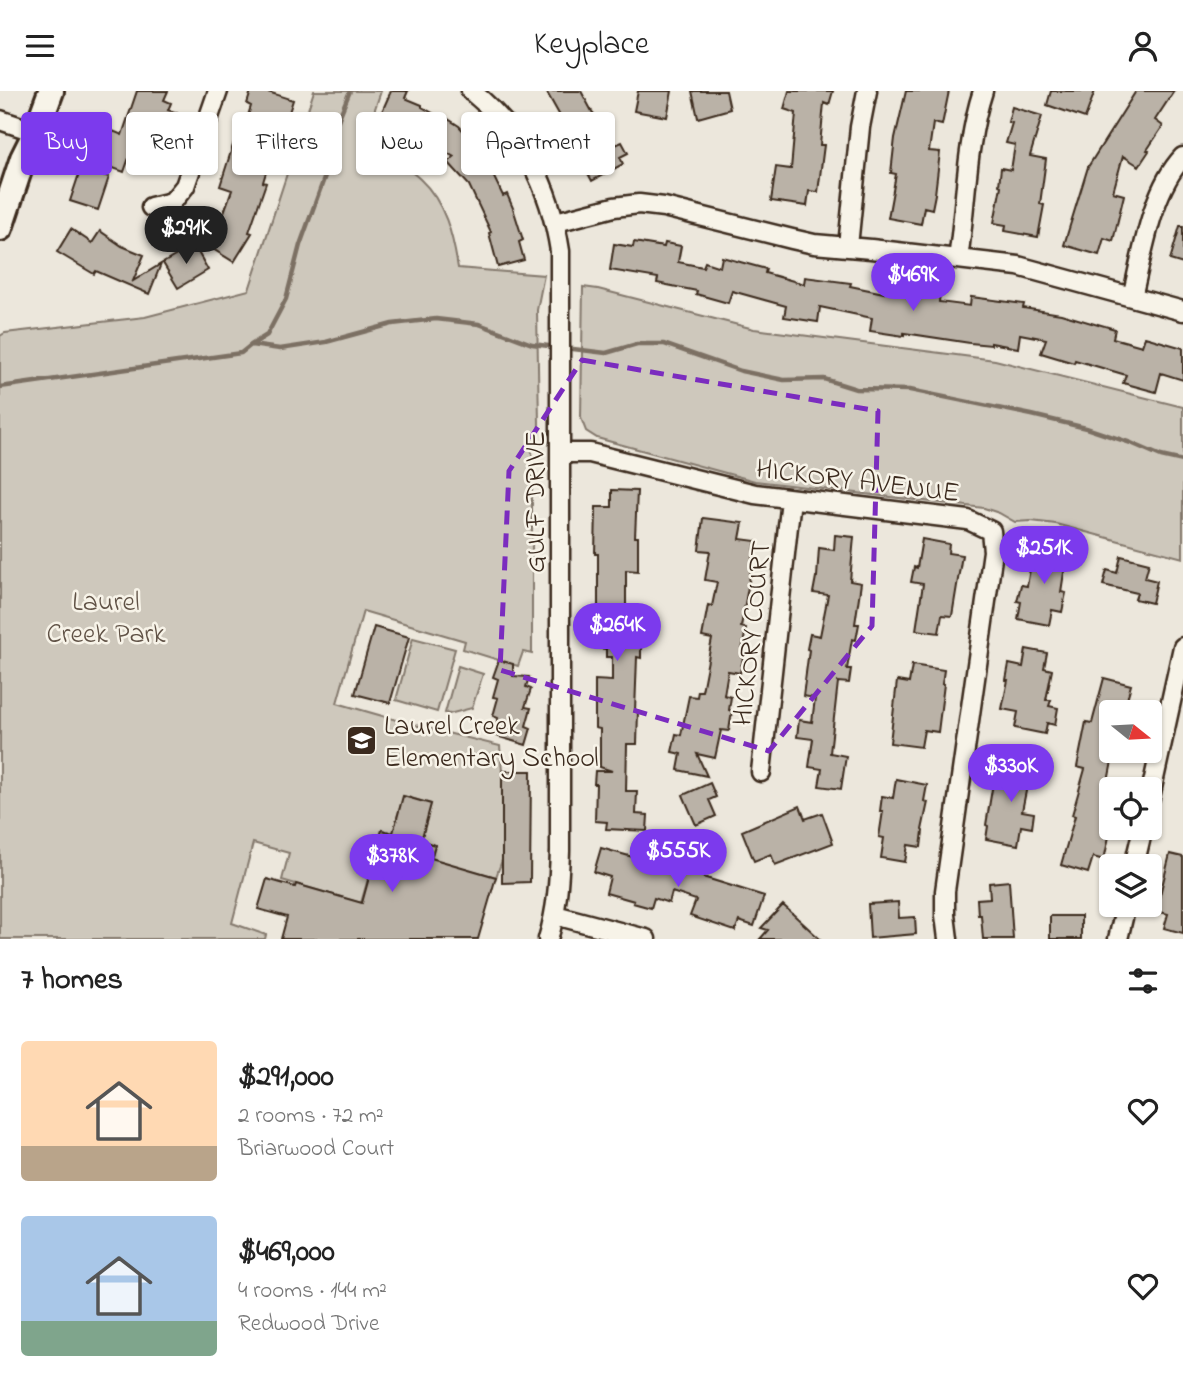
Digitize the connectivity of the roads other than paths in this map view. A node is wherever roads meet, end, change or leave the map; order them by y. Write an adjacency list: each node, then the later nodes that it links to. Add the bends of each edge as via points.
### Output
1 (51, 91): 6 (street)
2 (218, 91): 11 (street, via 186,186 172,202)
3 (471, 91): 12 (street, GULF DRIVE, via 527,153)
4 (867, 91): 14 (street)
5 (984, 91): 15 (street, via 973,134)
6 (43, 112)
7 (0, 120): 8 (street)
8 (21, 127)
9 (1183, 157): 16 (street, via 1161,191)
10 (21, 164): 13 (street)
11 (150, 207)
12 (556, 222): 14 (street, via 639,204 814,244); 18 (street, GULF DRIVE, via 561,260)
13 (0, 228)
14 (848, 246): 15 (street)
15 (958, 260): 16 (street, via 1018,266)
16 (1132, 297): 17 (street)
17 (1183, 310)
18 (560, 453): 19 (street, HICKORY AVENUE, via 590,453); 23 (street, GULF DRIVE, via 560,837)
19 (791, 499): 21 (street, HICKORY COURT); 27 (street, HICKORY AVENUE, via 968,520 991,531 993,551 945,891)
20 (1183, 647): 22 (street)
21 (761, 772)
22 (1154, 777)
23 (555, 915): 25 (street, GULF DRIVE); 26 (street)
24 (1123, 917): 28 (street)
25 (548, 939)
26 (646, 939)
27 (948, 939)
28 (1118, 939)

